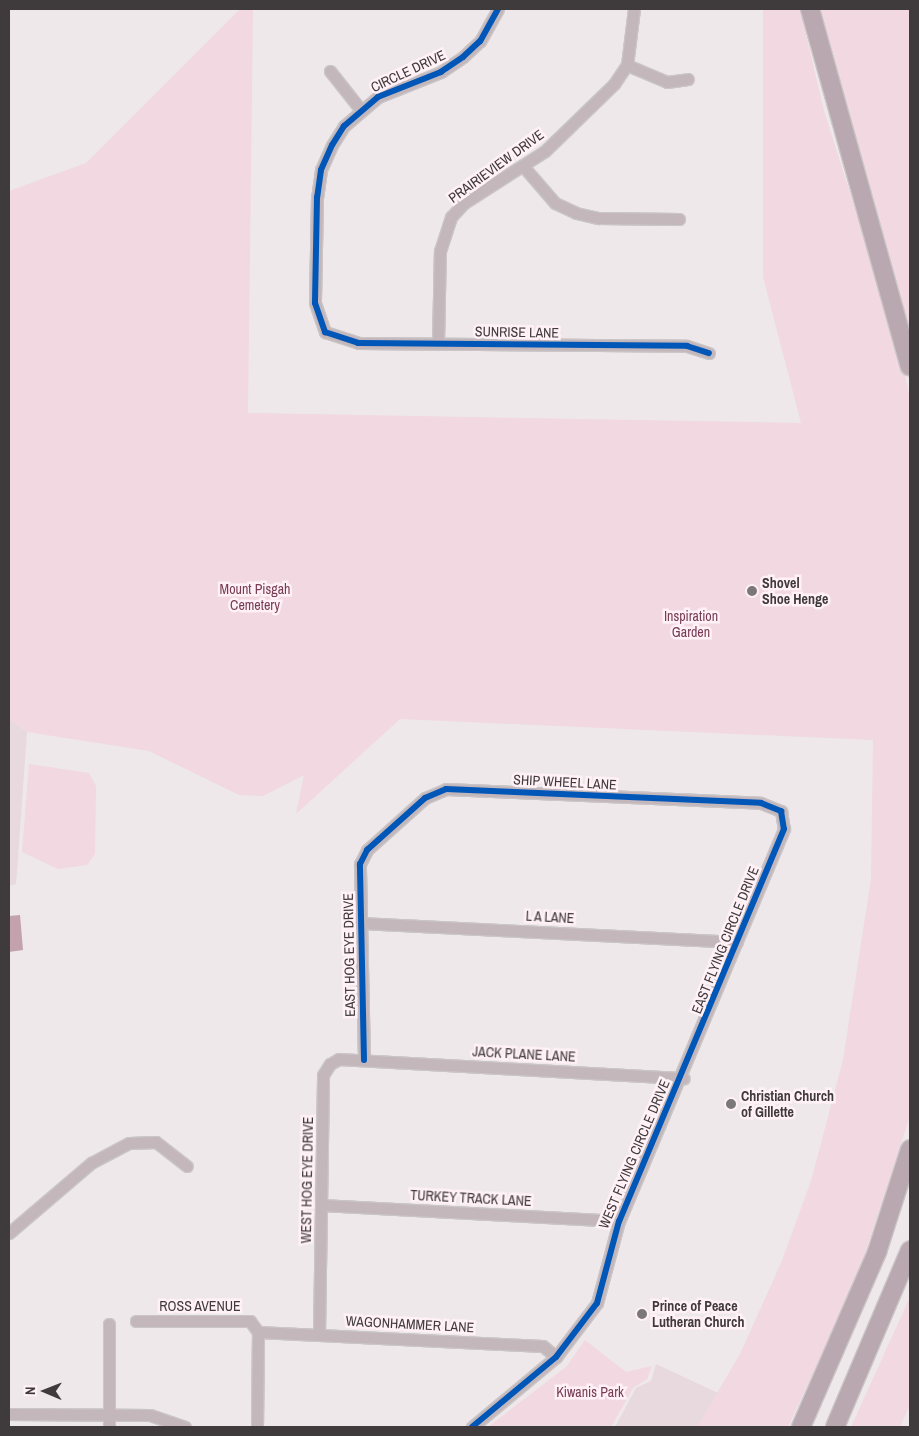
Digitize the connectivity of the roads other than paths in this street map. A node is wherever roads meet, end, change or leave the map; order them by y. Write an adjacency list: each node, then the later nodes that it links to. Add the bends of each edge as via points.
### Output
1 (498, 9): 7 (street, CIRCLE DRIVE, via 480,41 464,57)
2 (634, 9): 4 (street)
3 (810, 9): 13 (highway)
4 (627, 65): 6 (street, via 667,82); 8 (street, PRAIRIEVIEW DRIVE, via 569,130)
5 (330, 71): 7 (street, CIRCLE DRIVE)
6 (688, 79)
7 (360, 109): 10 (street, CIRCLE DRIVE, via 344,126 321,170 315,302)
8 (523, 166): 9 (street, via 555,202 576,213 598,218); 11 (street, PRAIRIEVIEW DRIVE, via 464,203 444,232)
9 (679, 219)
10 (325, 332): 11 (street, SUNRISE LANE, via 358,343)
11 (438, 343): 12 (street, SUNRISE LANE, via 687,346)
12 (709, 353)
13 (910, 366)
14 (781, 811): 15 (street, SHIP WHEEL LANE, via 761,803 446,789 425,798); 17 (street, EAST FLYING CIRCLE DRIVE, via 784,829)
15 (367, 850): 16 (street, EAST HOG EYE DRIVE, via 360,864)
16 (361, 923): 17 (street, L A LANE); 18 (street, EAST HOG EYE DRIVE)
17 (737, 942): 19 (street, EAST FLYING CIRCLE DRIVE)
18 (364, 1060): 19 (street, JACK PLANE LANE); 22 (street, WEST HOG EYE DRIVE, via 339,1059 323,1075)
19 (683, 1078): 23 (street, WEST FLYING CIRCLE DRIVE)
20 (910, 1149): 37 (highway, via 863,1288)
21 (187, 1166): 24 (street, via 156,1142 129,1143 91,1163)
22 (322, 1205): 23 (street, TURKEY TRACK LANE); 29 (street, WEST HOG EYE DRIVE)
23 (619, 1221): 30 (street, WEST FLYING CIRCLE DRIVE, via 597,1303)
24 (9, 1233)
25 (910, 1250): 38 (highway)
26 (136, 1321): 28 (street, ROSS AVENUE, via 250,1322)
27 (109, 1324): 32 (street)
28 (258, 1332): 29 (street, WAGONHAMMER LANE); 35 (street)
29 (319, 1334): 30 (street, WAGONHAMMER LANE, via 543,1346)
30 (556, 1357): 36 (street, WEST FLYING CIRCLE DRIVE)
31 (9, 1414): 32 (street)
32 (109, 1415): 33 (street); 34 (street, via 150,1415)
33 (109, 1427)
34 (185, 1427)
35 (257, 1427)
36 (472, 1427)
37 (801, 1427)
38 (835, 1427)

